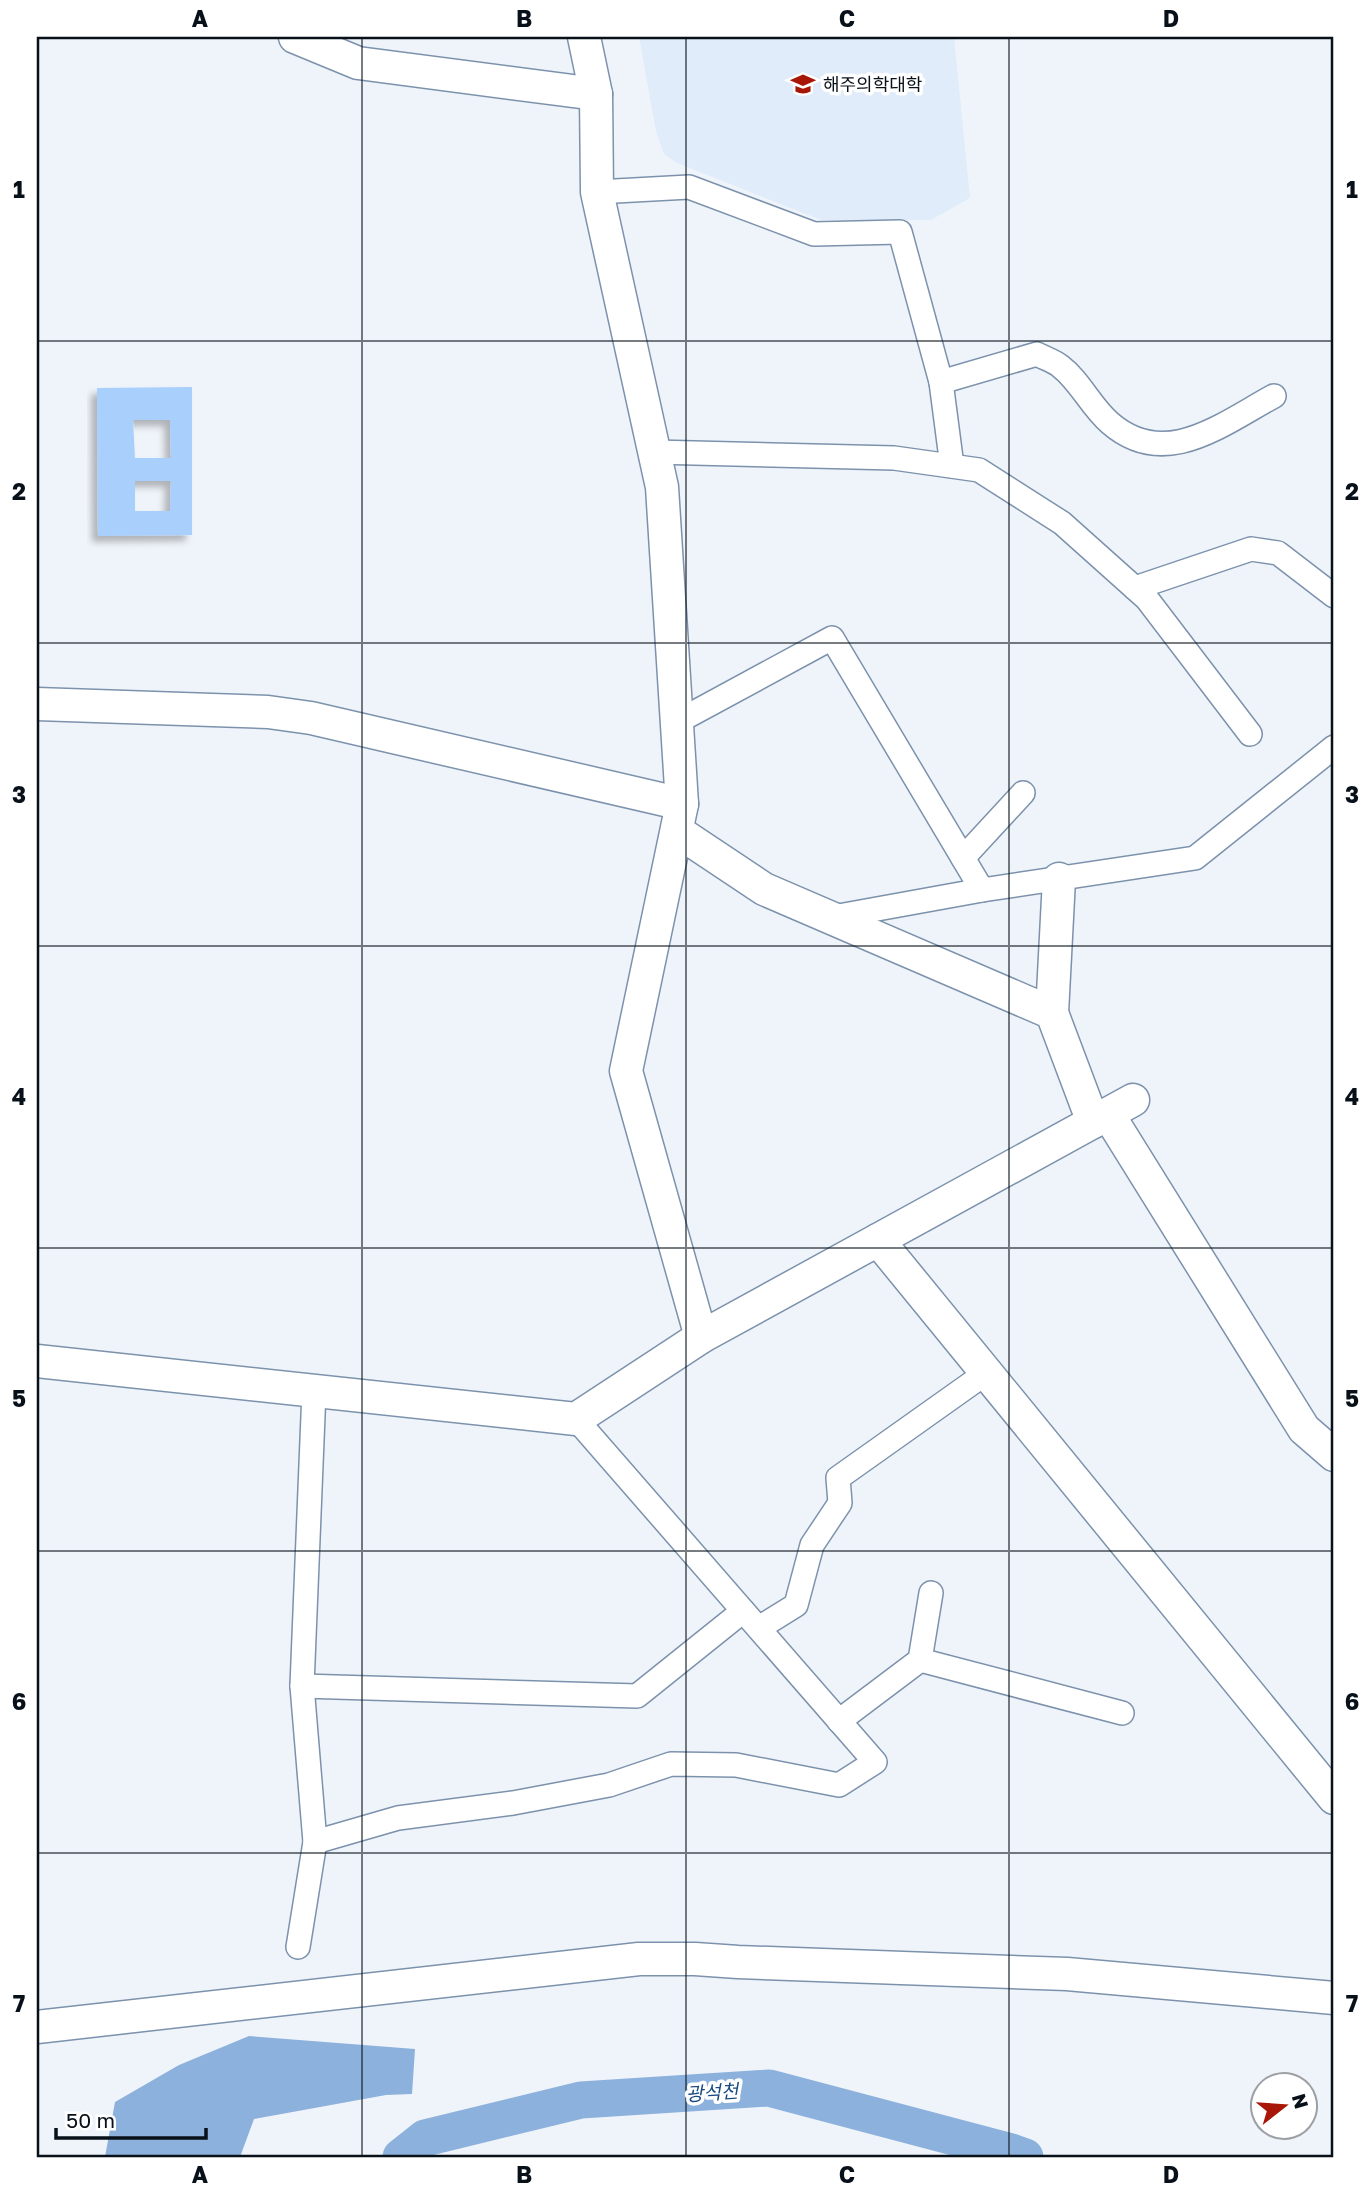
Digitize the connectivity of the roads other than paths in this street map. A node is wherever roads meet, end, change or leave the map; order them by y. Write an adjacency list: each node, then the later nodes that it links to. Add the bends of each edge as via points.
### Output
1 (295, 37): 3 (street, via 358,63)
2 (584, 37): 3 (street)
3 (596, 94): 4 (street)
4 (597, 192): 5 (street, via 689,187 814,234 900,232); 7 (street)
5 (941, 382): 6 (street, via 1037,354 1061,367 1109,423 1139,442 1171,446 1199,437); 8 (street)
6 (1275, 396)
7 (654, 452): 8 (street, via 894,458); 12 (street, via 662,487)
8 (952, 466): 9 (street, via 978,470 1062,523)
9 (1135, 588): 10 (street, via 1251,549 1278,553); 13 (street)
10 (1334, 596)
11 (37, 704): 16 (street, via 289,715 426,744)
12 (677, 722): 16 (street); 17 (street, via 832,638)
13 (1250, 734)
14 (1334, 747): 18 (street, via 1195,858)
15 (1023, 793): 17 (street)
16 (680, 818): 20 (street, via 764,888); 24 (street, via 626,1071)
17 (963, 858): 19 (street)
18 (1059, 878): 19 (street); 21 (street)
19 (982, 890): 20 (street)
20 (833, 917): 21 (street)
21 (1052, 1013): 22 (street)
22 (1112, 1112): 23 (street); 29 (street, via 1304,1429)
23 (878, 1240): 24 (street); 26 (street)
24 (701, 1337): 28 (street)
25 (37, 1361): 27 (street)
26 (986, 1373): 32 (street, via 838,1478 840,1503 812,1545 796,1605); 37 (street)
27 (314, 1391): 28 (street); 34 (street)
28 (576, 1419): 31 (street)
29 (1334, 1455)
30 (931, 1593): 33 (street)
31 (743, 1611): 32 (street); 34 (street, via 637,1696)
32 (759, 1628): 36 (street)
33 (920, 1660): 35 (street); 36 (street)
34 (302, 1686): 38 (street)
35 (1122, 1713)
36 (839, 1721): 38 (street, via 875,1762 839,1785 736,1765 671,1764 609,1785 398,1818)
37 (1334, 1798)
38 (315, 1842): 39 (street)
39 (299, 1947)
40 (1334, 1998): 41 (street, via 1067,1974 639,1959)
41 (37, 2027)

